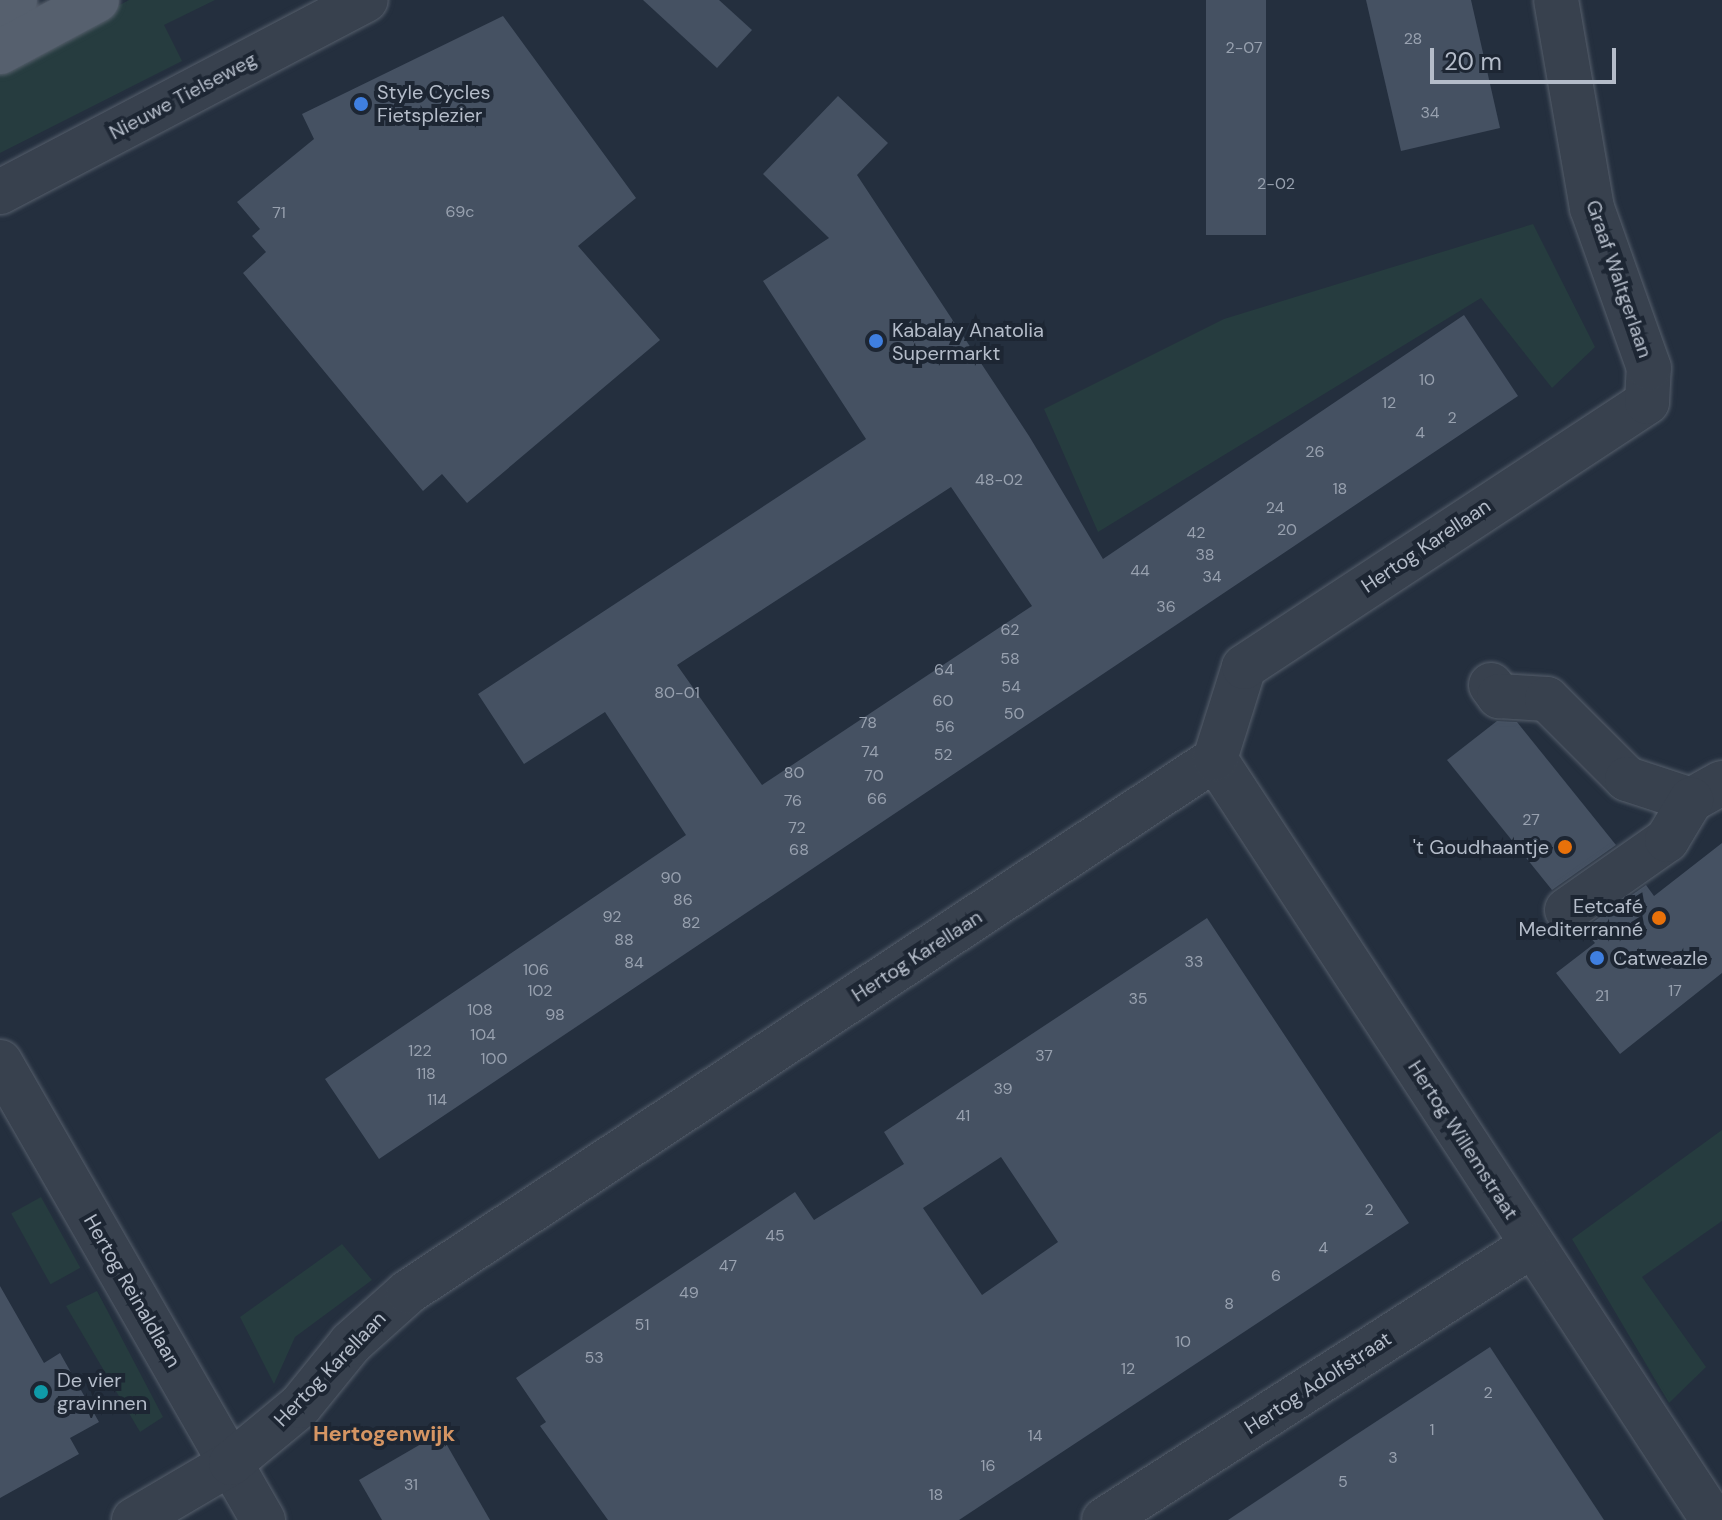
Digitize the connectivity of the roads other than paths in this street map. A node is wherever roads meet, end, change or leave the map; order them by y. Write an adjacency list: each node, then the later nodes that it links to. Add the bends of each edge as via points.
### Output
1 (15, 0): 5 (main road)
2 (97, 0): 6 (main road)
3 (366, 0): 7 (street, Nieuwe Tielseweg)
4 (1556, 0): 8 (street, Graaf Waltgerlaan, via 1592,208)
5 (0, 8)
6 (0, 52)
7 (0, 192)
8 (1649, 368): 10 (street, Hertog Karellaan, via 1647,402 1244,667)
9 (1491, 685): 11 (street, via 1499,696 1547,699 1627,779)
10 (1215, 759): 14 (street, Hertog Willemstraat); 15 (street, Hertog Karellaan, via 408,1292 351,1343 300,1406)
11 (1706, 792): 12 (street, via 1667,840)
12 (1567, 910)
13 (0, 1062): 15 (street, Hertog Reinaldlaan)
14 (1531, 1246): 18 (street, Hertog Adolfstraat); 19 (street, Hertog Willemstraat)
15 (231, 1463): 16 (street, Hertog Karellaan); 17 (street, Hertog Reinaldlaan)
16 (134, 1520)
17 (263, 1520)
18 (1104, 1520)
19 (1713, 1520)

